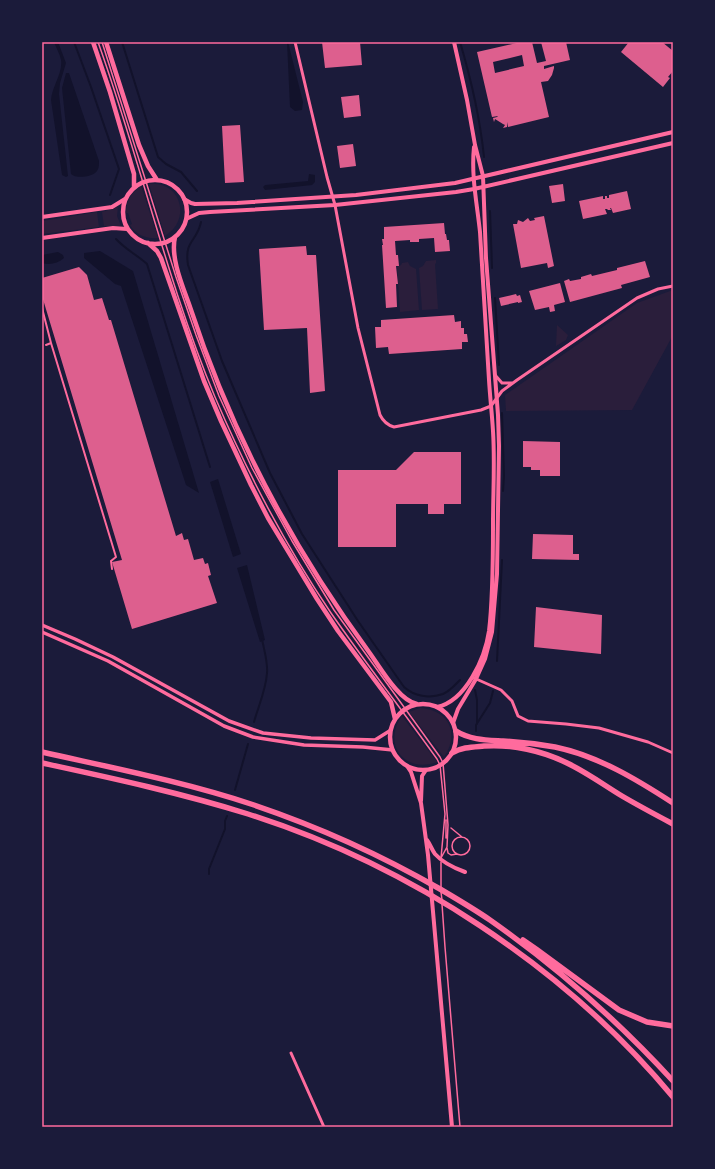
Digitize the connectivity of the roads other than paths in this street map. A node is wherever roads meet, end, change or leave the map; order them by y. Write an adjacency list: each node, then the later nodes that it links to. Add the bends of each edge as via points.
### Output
1 (93, 42): 15 (main road, via 134,174)
2 (98, 42): 13 (lane)
3 (102, 42): 13 (lane)
4 (106, 42): 12 (main road, via 139,145 148,166)
5 (295, 42): 17 (street)
6 (454, 42): 9 (main road)
7 (673, 132): 10 (main road)
8 (673, 143): 14 (main road)
9 (475, 145): 10 (main road); 11 (main road)
10 (484, 176): 11 (main road); 14 (main road)
11 (473, 179): 16 (main road); 17 (main road)
12 (158, 180): 13 (main road); 19 (main road, via 170,184)
13 (145, 182): 15 (main road); 27 (lane)
14 (484, 186): 16 (main road); 32 (main road, via 486,264)
15 (134, 188): 18 (main road)
16 (474, 189): 20 (main road); 35 (main road, via 480,229)
17 (332, 196): 19 (main road, via 205,204 191,203); 20 (street)
18 (125, 199): 21 (main road, via 112,207); 23 (main road, via 123,217)
19 (184, 199): 22 (main road)
20 (335, 205): 22 (main road, via 198,213); 35 (street, via 358,328 382,420 394,427)
21 (42, 217)
22 (186, 219): 24 (main road)
23 (128, 229): 25 (main road, via 113,228); 26 (main road, via 138,240)
24 (175, 237): 27 (main road); 40 (main road, via 176,263 196,327 236,426 263,482 290,532 347,621 397,691 408,702)
25 (42, 238)
26 (148, 243): 27 (main road); 43 (main road, via 161,258 204,381 250,484 317,599 391,702)
27 (164, 243): 42 (lane, via 207,366 255,474 334,610); 42 (lane, via 181,305 203,367 248,470 288,543 331,612)
28 (673, 286): 33 (street, via 637,298)
29 (42, 308): 30 (street)
30 (51, 344): 31 (street); 36 (street, via 116,557 111,561)
31 (46, 345)
32 (495, 375): 33 (street, via 502,383); 34 (main road)
33 (512, 384): 34 (street, via 502,391)
34 (497, 399): 35 (street); 39 (main road, via 499,446 493,625 490,645)
35 (491, 406): 39 (main road, via 494,489 489,624 485,646)
36 (112, 569)
37 (42, 625): 45 (street, via 113,657 230,721 263,733 375,740)
38 (42, 632): 47 (street, via 124,669 224,726 253,737 304,745)
39 (474, 678): 41 (main road, via 458,696); 44 (main road); 49 (street, via 501,690 512,701 518,716 528,722 599,728)
40 (417, 704): 41 (main road); 42 (main road)
41 (437, 707): 44 (main road, via 446,713)
42 (404, 710): 43 (main road); 52 (lane, via 440,757)
43 (395, 719): 45 (main road)
44 (453, 723): 46 (main road)
45 (391, 730): 47 (main road)
46 (456, 732): 50 (main road); 56 (highway, via 462,736 531,743 579,753 611,767)
47 (393, 750): 53 (main road, via 397,758)
48 (42, 752): 66 (highway, via 168,781 254,805 312,826 380,856)
49 (673, 752)
50 (452, 753): 52 (main road); 58 (highway, via 468,747 494,745 545,754 568,763)
51 (42, 763): 70 (highway, via 173,792 250,814 341,849 414,886 515,950 574,998 643,1063)
52 (441, 764): 54 (main road); 57 (lane); 62 (lane, via 448,825)
53 (407, 766): 54 (main road); 55 (main road)
54 (426, 770): 55 (main road, via 422,776)
55 (421, 803): 60 (main road)
56 (673, 803)
57 (445, 814): 62 (lane); 64 (lane)
58 (673, 824)
59 (451, 828): 61 (lane)
60 (425, 838): 64 (main road); 72 (main road)
61 (464, 838): 63 (lane, via 468,841 469,847 464,854); 63 (lane, via 458,837 452,843 453,851)
62 (447, 847): 63 (lane, via 451,855); 64 (lane)
63 (458, 854)
64 (441, 859): 65 (main road); 73 (lane, via 445,948)
65 (465, 872)
66 (490, 919): 67 (highway, via 536,949 619,1010 647,1022); 69 (highway, via 599,1006)
67 (673, 1026)
68 (291, 1053): 71 (street)
69 (673, 1081)
70 (673, 1097)
71 (324, 1127)
72 (452, 1127)
73 (460, 1127)

